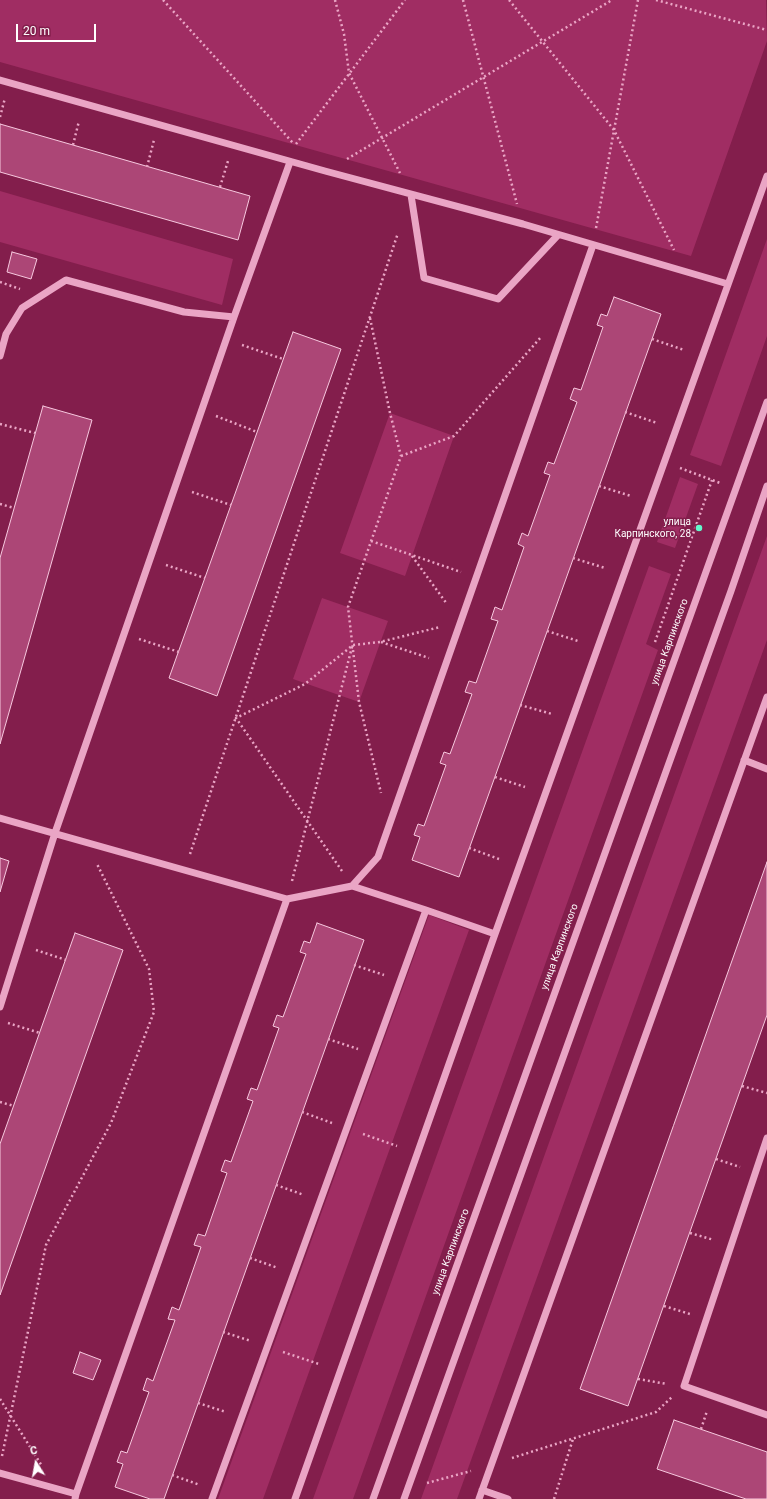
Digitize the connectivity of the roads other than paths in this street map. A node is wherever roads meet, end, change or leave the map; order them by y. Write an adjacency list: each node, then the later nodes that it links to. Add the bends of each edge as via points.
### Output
1 (0, 80): 2 (street)
2 (290, 162): 4 (street); 8 (street)
3 (767, 176): 7 (street)
4 (411, 195): 5 (street); 5 (street, via 424,278 490,297 498,299)
5 (558, 235): 6 (street)
6 (593, 245): 7 (street); 17 (street, via 378,857)
7 (728, 284): 20 (street)
8 (234, 318): 9 (street, via 184,312 66,280 22,308 6,334); 16 (street)
9 (0, 356)
10 (767, 402): 29 (street, улица Карпинского)
11 (767, 486): 30 (street)
12 (767, 697): 13 (street)
13 (744, 760): 14 (street); 25 (street)
14 (767, 769)
15 (0, 818): 16 (street)
16 (55, 833): 18 (street); 21 (street)
17 (352, 886): 18 (street); 19 (street)
18 (287, 899): 26 (street)
19 (426, 910): 20 (street); 27 (street)
20 (495, 934): 28 (street)
21 (0, 1007)
22 (767, 1138): 23 (street, via 684,1386)
23 (767, 1415)
24 (0, 1473): 26 (street, via 56,1488)
25 (482, 1490): 31 (street); 32 (street)
26 (76, 1497)
27 (212, 1499)
28 (295, 1499)
29 (373, 1499)
30 (404, 1499)
31 (479, 1499)
32 (508, 1499)

